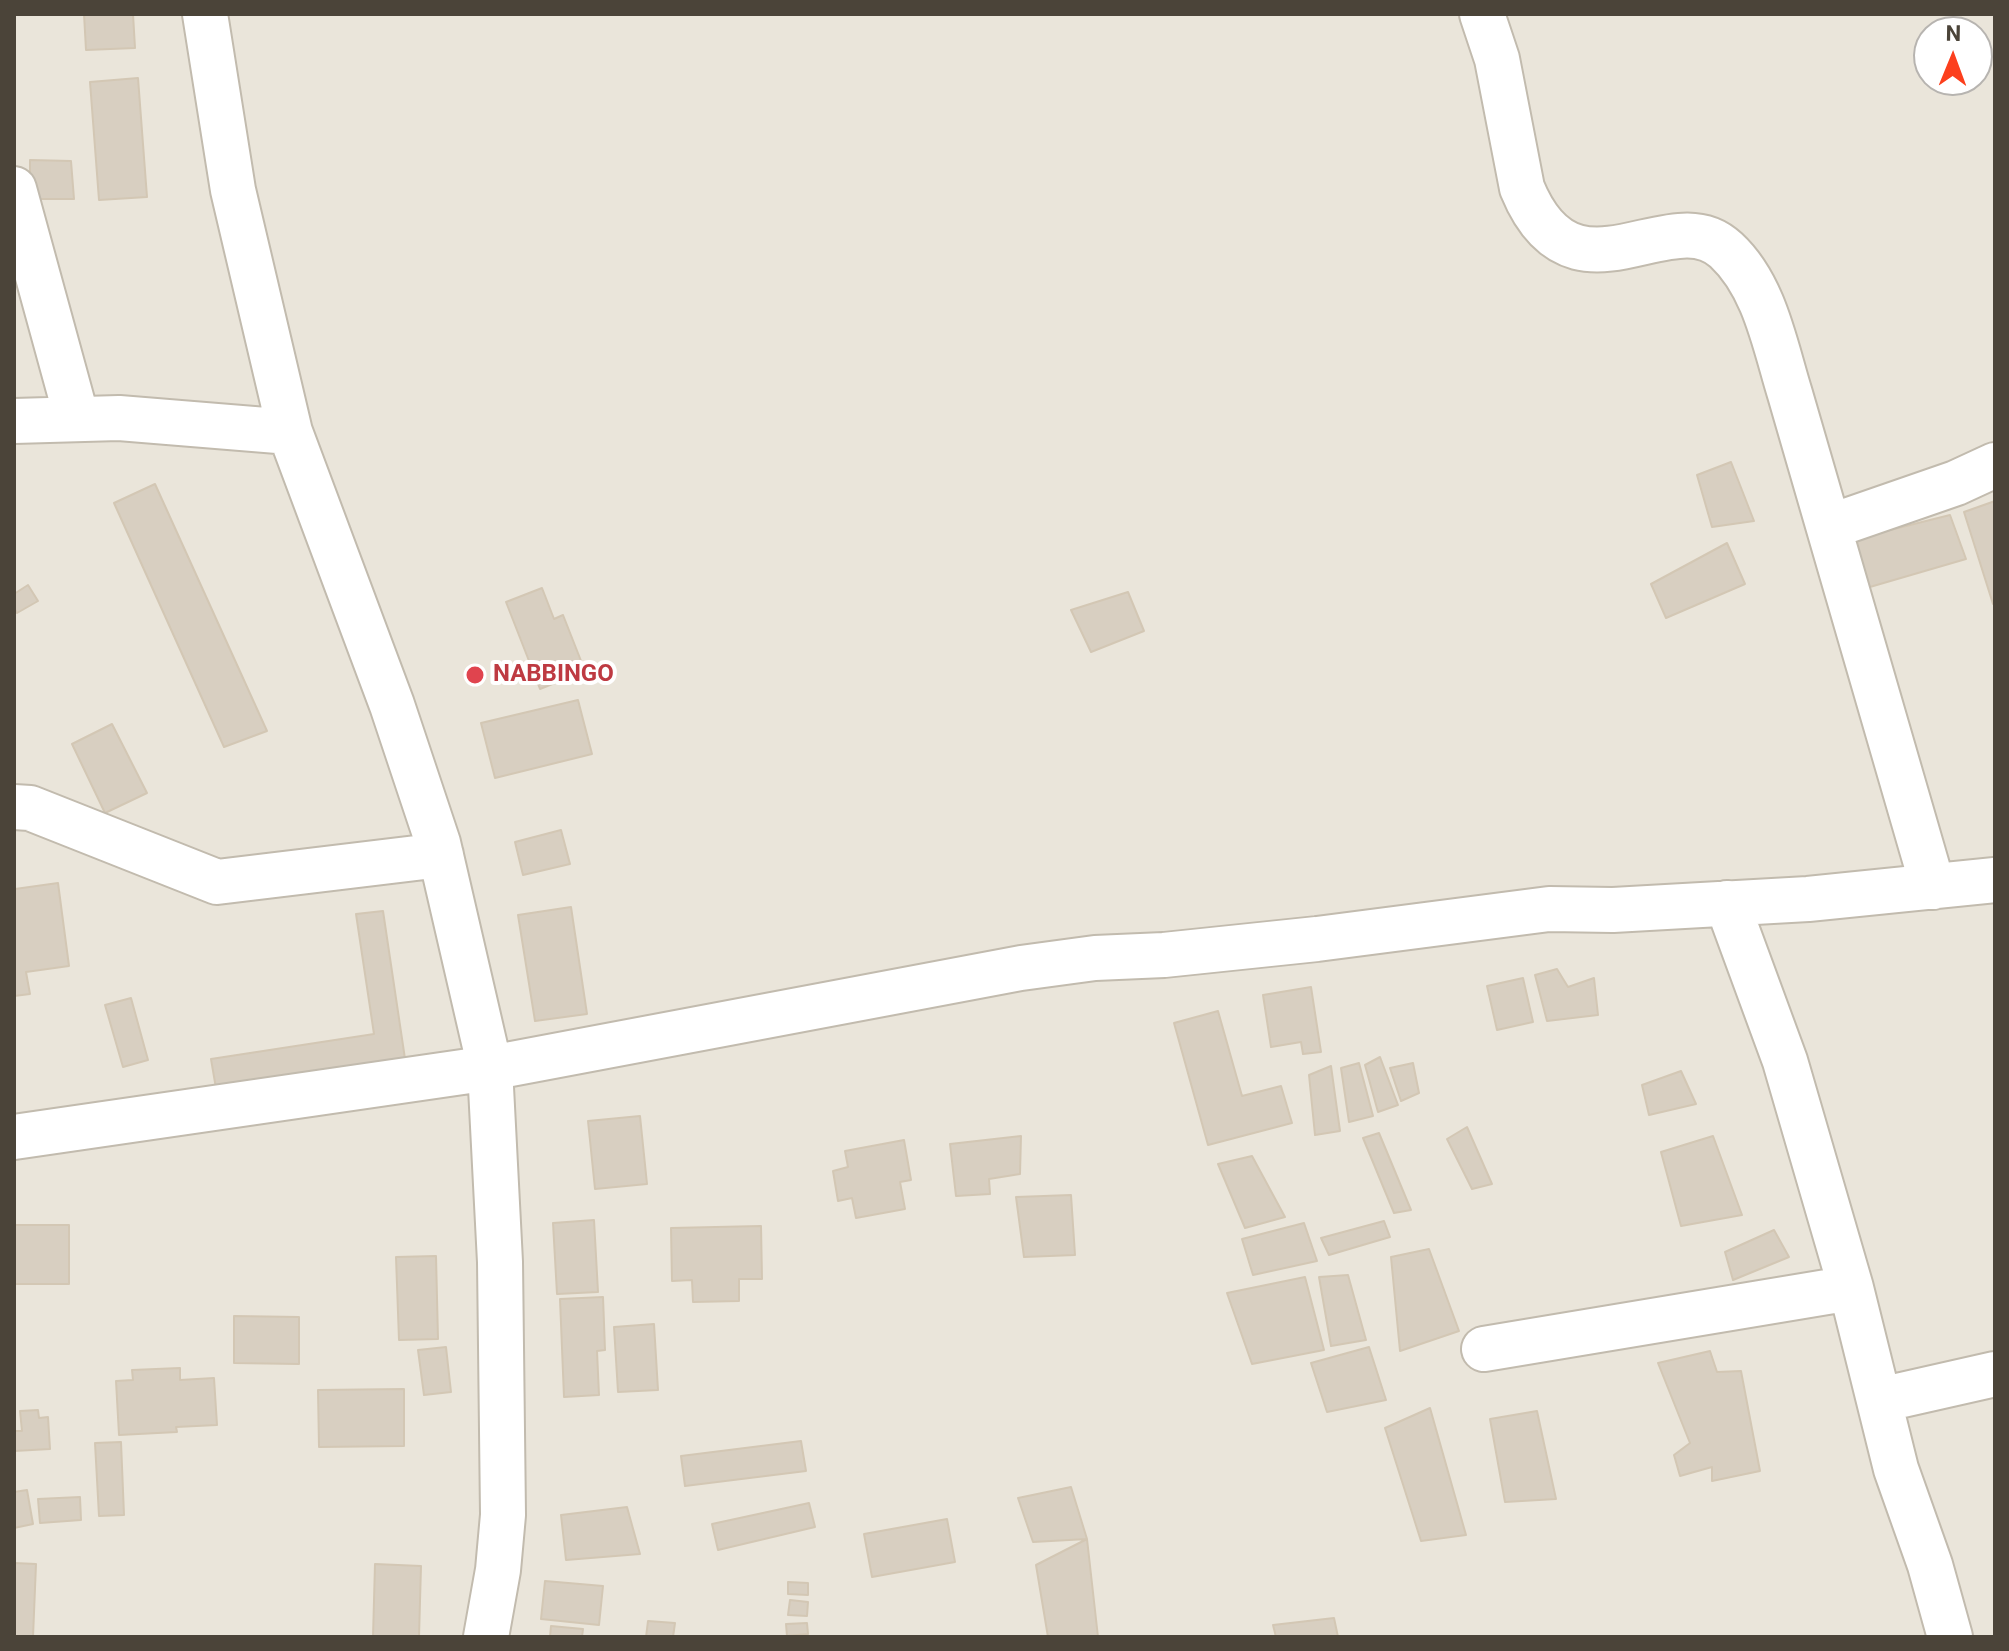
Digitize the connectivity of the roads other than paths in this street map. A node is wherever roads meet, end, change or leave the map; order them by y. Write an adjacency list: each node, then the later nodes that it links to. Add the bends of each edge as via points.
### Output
1 (205, 14): 6 (street, via 233,190)
2 (1482, 14): 8 (street, via 1497,59 1522,188 1544,227 1579,249 1704,237 1726,249 1751,283 1766,316)
3 (14, 189): 4 (street)
4 (77, 419): 5 (street); 6 (street)
5 (14, 421)
6 (290, 432): 10 (street, via 392,705)
7 (1995, 465): 8 (street)
8 (1829, 527): 12 (street)
9 (14, 807): 10 (street, via 30,808 217,882)
10 (441, 855): 14 (street)
11 (1995, 880): 12 (street)
12 (1933, 887): 13 (street)
13 (1727, 903): 14 (street, via 1549,909 1317,939 1095,958); 16 (street, via 1785,1061)
14 (490, 1068): 15 (street); 20 (street, via 500,1262 503,1515)
15 (14, 1137)
16 (1851, 1288): 17 (street); 19 (street)
17 (1484, 1349)
18 (1995, 1374): 19 (street)
19 (1880, 1400): 21 (street, via 1896,1469)
20 (486, 1637)
21 (1950, 1637)

